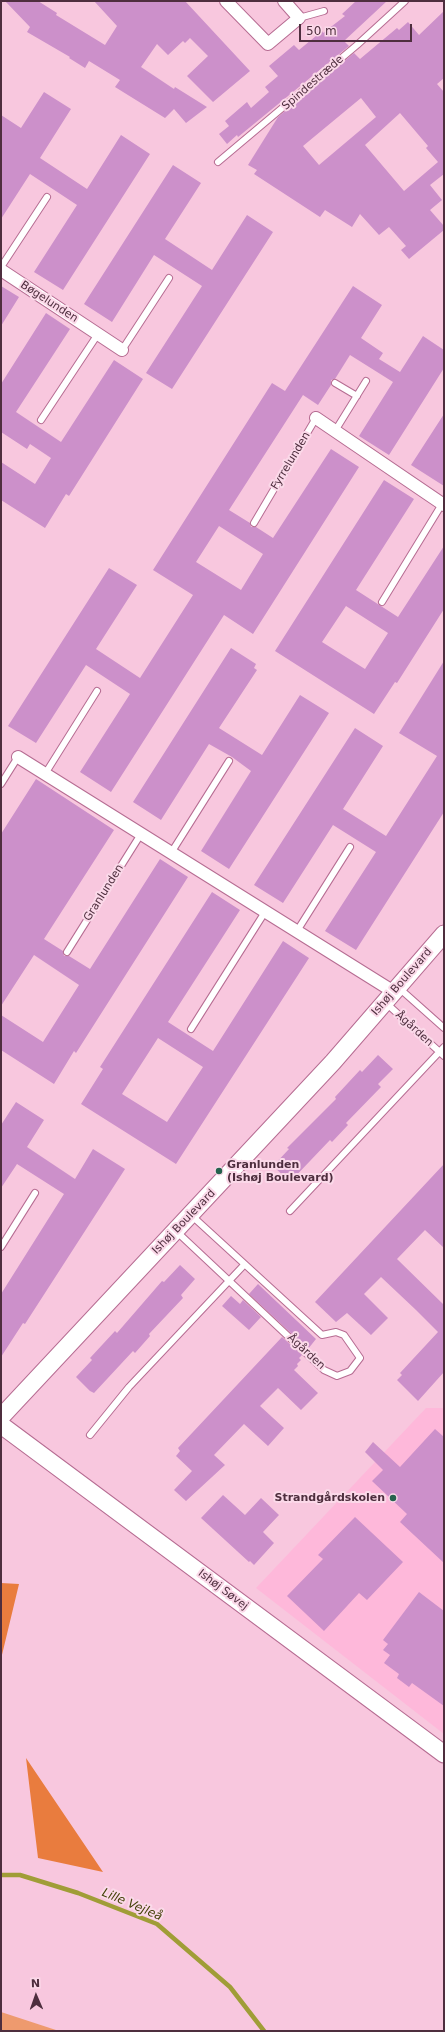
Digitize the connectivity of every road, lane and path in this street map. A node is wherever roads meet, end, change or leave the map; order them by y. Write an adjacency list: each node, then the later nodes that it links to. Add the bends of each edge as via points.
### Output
1 (226, 1): 5 (street, via 268,44)
2 (284, 1): 5 (street)
3 (405, 1): 6 (lane, Spindestræde, via 357,45)
4 (324, 11): 5 (lane)
5 (299, 18)
6 (218, 162)
7 (47, 197): 8 (lane)
8 (1, 267)
9 (1, 270): 11 (street, Bøgelunden)
10 (169, 278): 12 (lane, Bøgelunden)
11 (98, 334): 12 (street, Bøgelunden); 17 (lane)
12 (122, 350)
13 (366, 381): 15 (lane)
14 (335, 383): 15 (lane)
15 (356, 396): 18 (lane)
16 (316, 418): 18 (street, Fyrrelunden); 20 (lane, Fyrrelunden)
17 (41, 420)
18 (335, 431): 19 (street, Fyrrelunden)
19 (443, 504): 21 (lane, Fyrrelunden)
20 (254, 523)
21 (382, 602)
22 (97, 691): 25 (lane)
23 (18, 757): 25 (street); 26 (lane)
24 (229, 761): 29 (lane)
25 (45, 774): 27 (street)
26 (1, 784)
27 (141, 834): 29 (street); 33 (lane, Granlunden)
28 (350, 847): 31 (lane)
29 (172, 853): 30 (street)
30 (265, 912): 31 (street); 36 (lane)
31 (297, 931): 34 (street)
32 (444, 934): 34 (street, Ishøj Boulevard)
33 (67, 952)
34 (392, 994): 35 (lane, Ågården); 37 (lane, Ågården); 40 (street, Ishøj Boulevard, via 333,1062)
35 (444, 1028)
36 (192, 1029)
37 (442, 1052): 39 (lane)
38 (35, 1193): 42 (lane)
39 (290, 1211)
40 (191, 1215): 41 (street, Ishøj Boulevard); 43 (lane, Ågården)
41 (176, 1231): 44 (lane, Ågården); 45 (street, Ishøj Boulevard)
42 (1, 1247)
43 (244, 1264): 44 (lane); 44 (lane, Ågården, via 322,1336 336,1332 344,1335 360,1358 350,1371 337,1376 324,1370)
44 (230, 1280): 47 (lane, via 129,1387)
45 (1, 1417)
46 (1, 1425): 48 (street, Ishøj Søvej)
47 (90, 1435)
48 (444, 1754)

